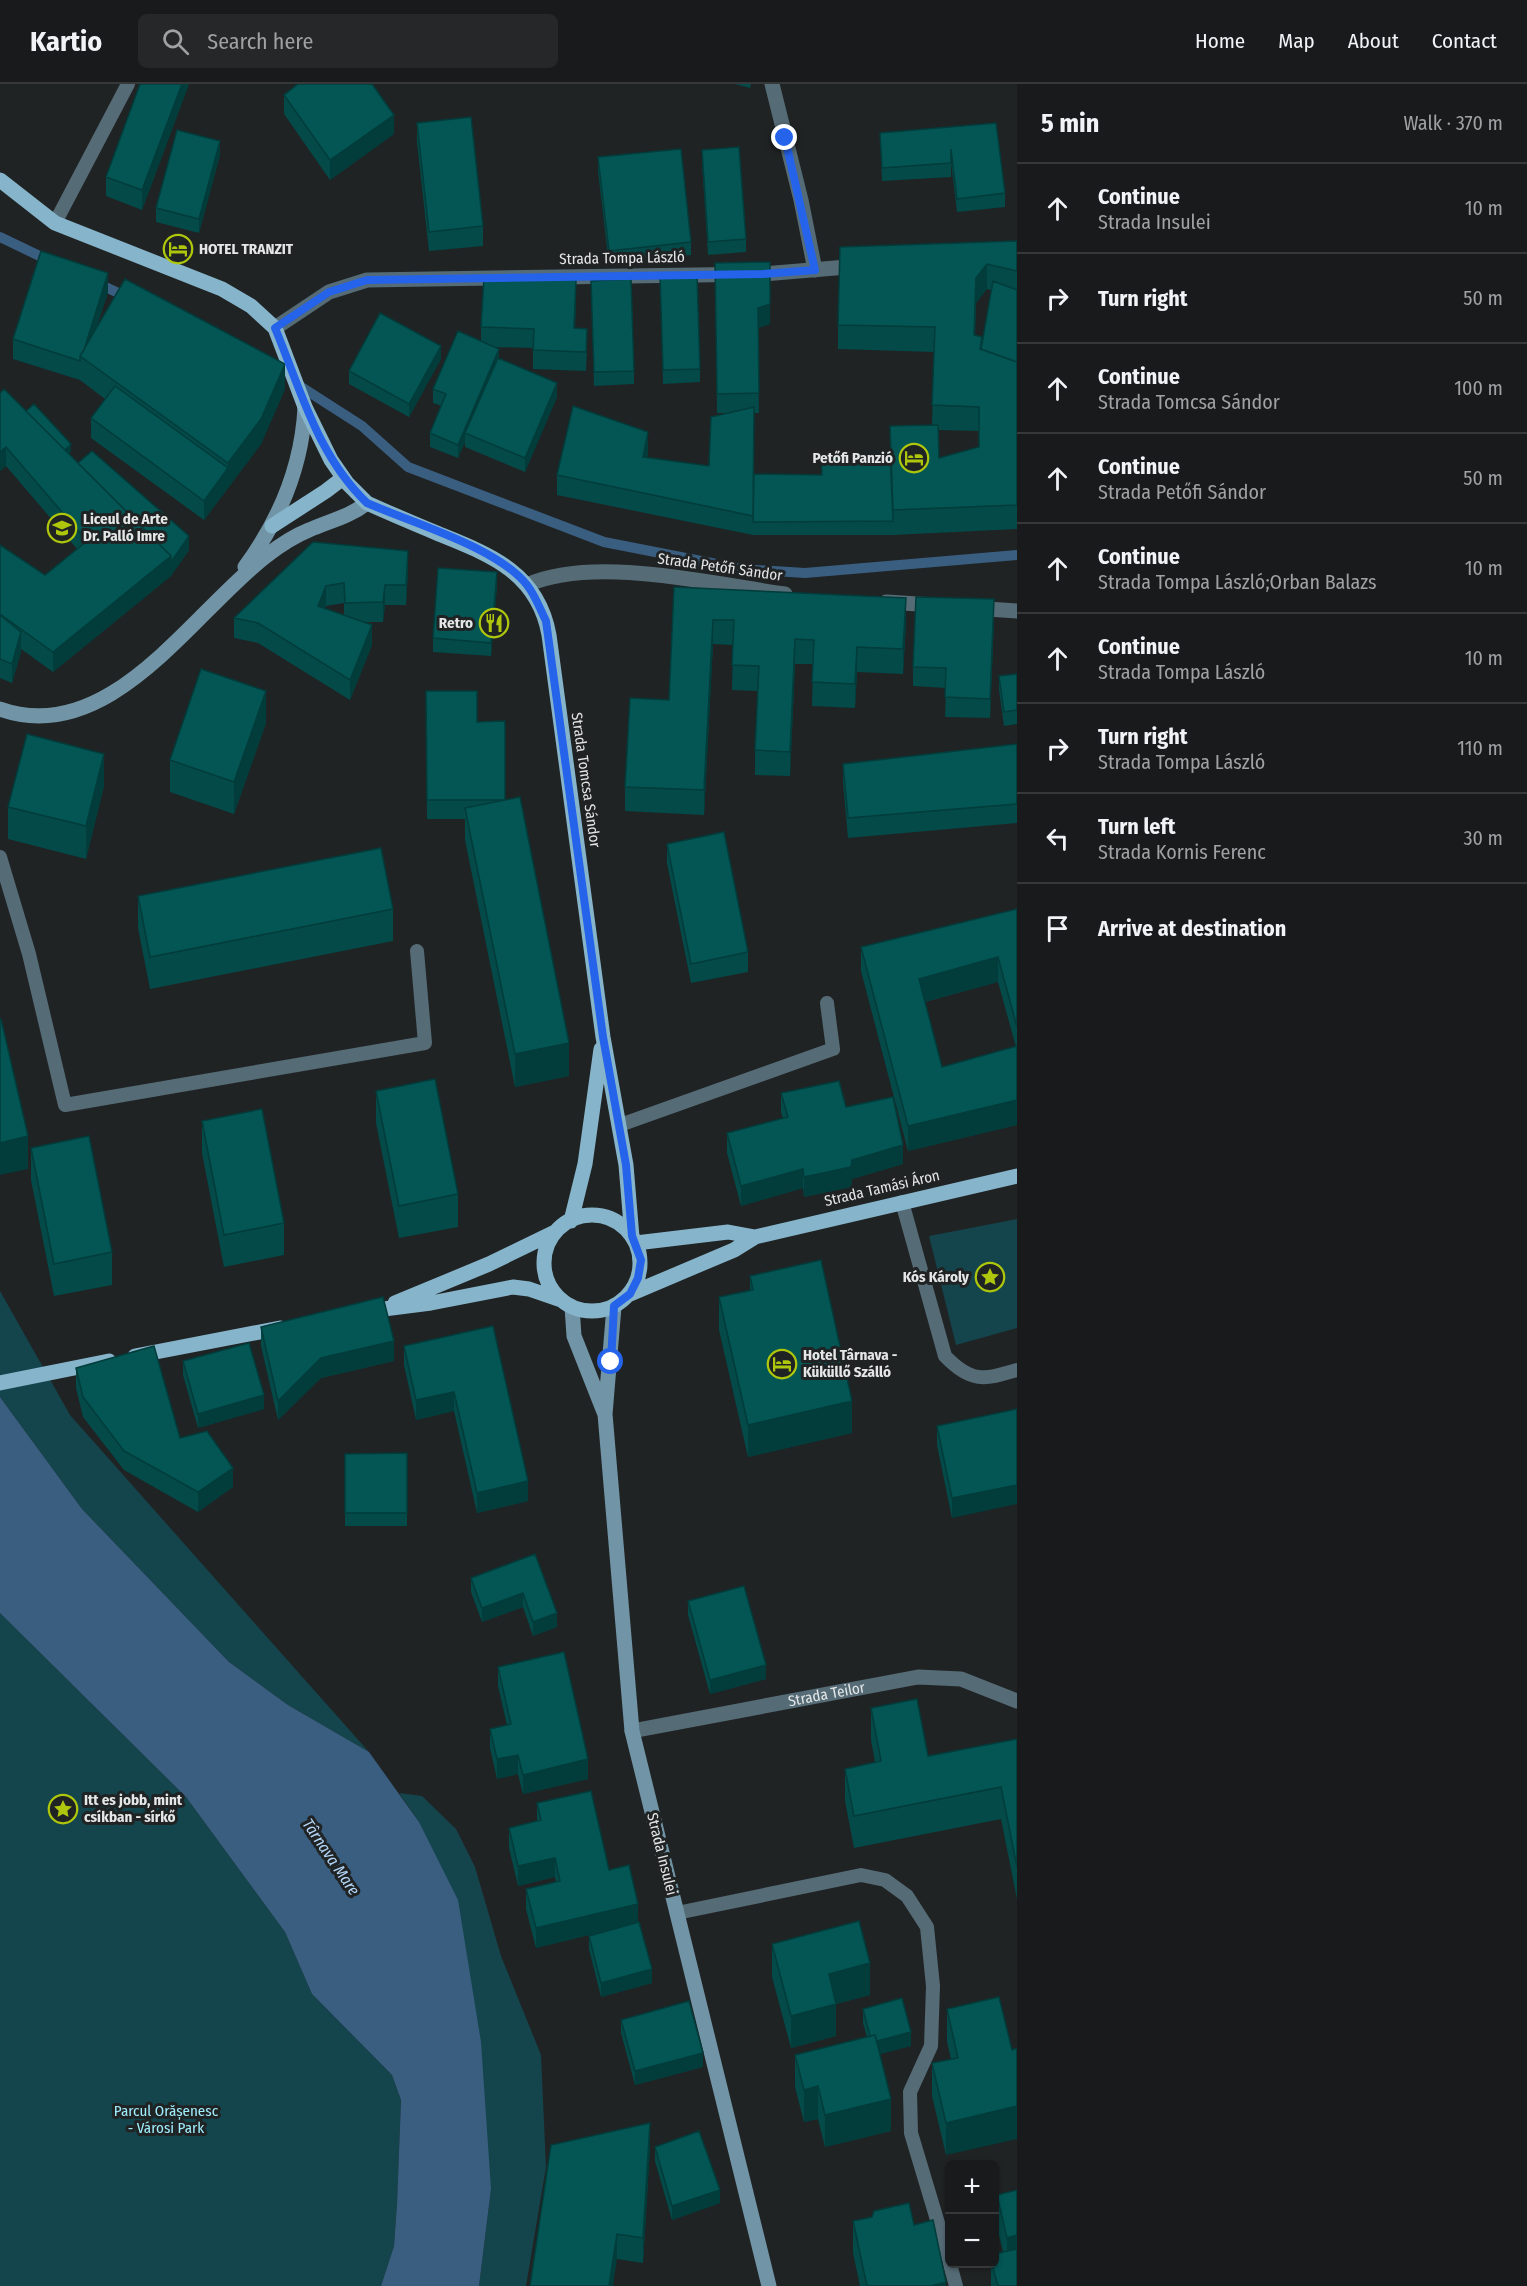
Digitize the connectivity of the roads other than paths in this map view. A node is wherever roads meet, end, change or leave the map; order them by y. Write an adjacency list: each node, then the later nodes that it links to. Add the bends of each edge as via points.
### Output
1 (128, 84): 4 (lane)
2 (772, 84): 6 (street)
3 (0, 180): 4 (main road)
4 (55, 224): 7 (main road, via 222,289 252,306)
5 (874, 265): 6 (street, Strada Tompa László)
6 (815, 270): 7 (street, Strada Tompa László, via 367,280 329,292)
7 (275, 328): 8 (main road)
8 (304, 404): 9 (main road, via 322,446); 11 (main road, via 296,468)
9 (343, 478): 10 (main road); 11 (main road)
10 (367, 503): 12 (main road, via 351,515 308,530); 13 (main road, Strada Tomcsa Sándor, via 485,552 507,565)
11 (272, 526): 12 (main road)
12 (233, 584): 17 (main road, via 165,654 98,703 56,717 16,715)
13 (527, 585): 14 (street, Strada Petőfi Sándor, via 555,575 603,573 670,577); 21 (main road, Strada Tomcsa Sándor, via 549,635)
14 (803, 597)
15 (874, 602): 16 (street)
16 (1017, 611)
17 (0, 709)
18 (0, 857): 19 (lane, via 29,954 65,1105 424,1043)
19 (417, 951)
20 (826, 1003): 22 (lane, via 833,1048)
21 (603, 1037): 22 (main road); 25 (main road, via 585,1164)
22 (620, 1125): 28 (main road)
23 (1017, 1176): 24 (main road, Strada Tamási Áron)
24 (902, 1202): 27 (main road, Strada Tamási Áron); 35 (lane, via 945,1356 971,1376 989,1379)
25 (571, 1221): 26 (main road); 28 (main road, via 605,1217 620,1224)
26 (555, 1232): 30 (main road, via 544,1268 550,1286); 32 (main road)
27 (755, 1237): 28 (main road, Strada Tamási Áron, via 728,1232); 29 (main road, Strada Tamási Áron, via 734,1250)
28 (634, 1240): 29 (main road, via 641,1260)
29 (630, 1294): 31 (main road)
30 (566, 1304): 31 (main road, via 593,1312); 32 (main road, via 513,1287); 37 (main road, Strada Insulei, via 574,1336)
31 (614, 1306): 37 (main road, Strada Insulei)
32 (384, 1308): 33 (main road)
33 (353, 1314)
34 (290, 1326): 36 (main road)
35 (1017, 1370)
36 (0, 1383)
37 (605, 1414): 39 (main road, Strada Insulei)
38 (1017, 1701): 39 (street, Strada Teilor, via 961,1679 918,1677)
39 (632, 1731): 40 (main road, Strada Insulei)
40 (677, 1913): 41 (lane, via 861,1875 885,1880 907,1896 927,1927 933,1986 931,2046 910,2092 911,2133); 43 (main road, Strada Insulei)
41 (945, 2246)
42 (951, 2268): 44 (lane)
43 (769, 2286)
44 (956, 2286)

